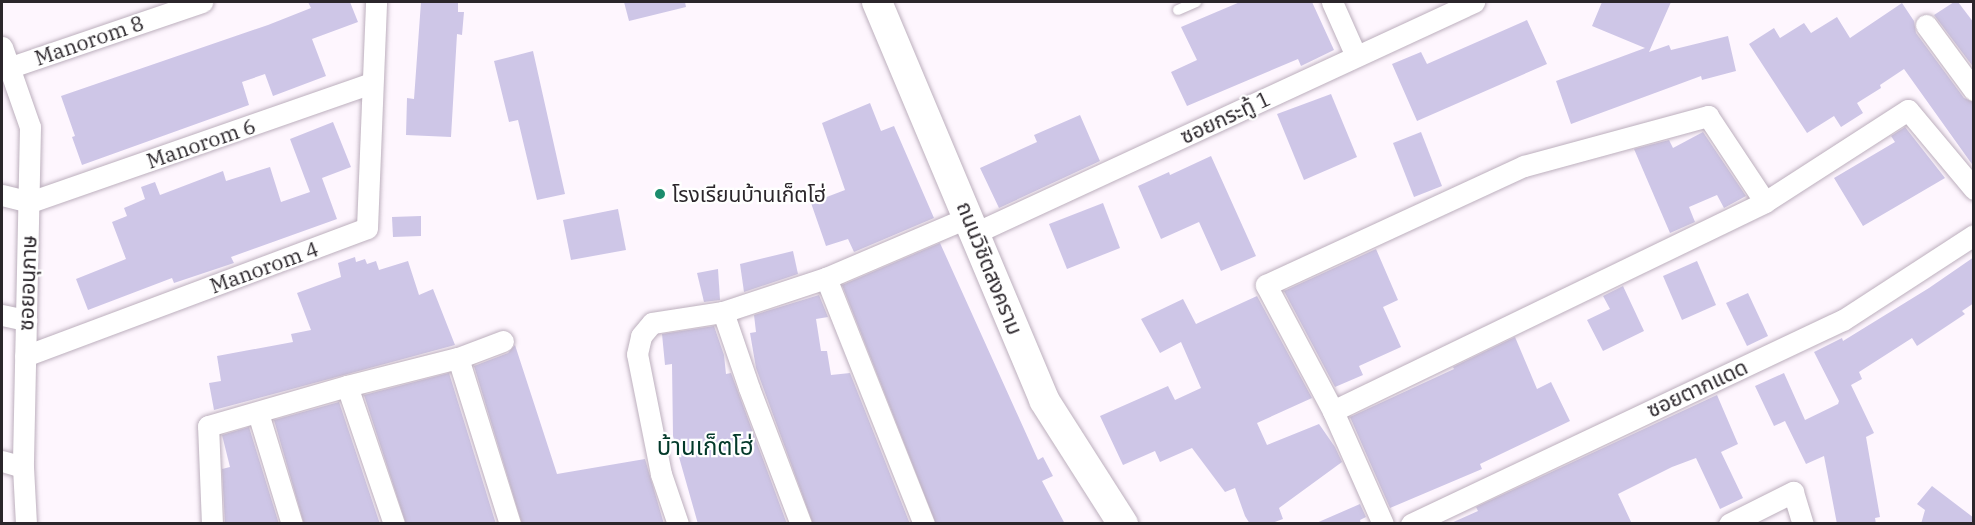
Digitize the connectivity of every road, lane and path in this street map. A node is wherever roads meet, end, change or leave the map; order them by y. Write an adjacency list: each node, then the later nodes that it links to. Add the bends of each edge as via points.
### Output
1 (202, 2): 11 (street, Manorom 8)
2 (376, 2): 12 (street)
3 (877, 2): 18 (main road, ถนนวิชิตสงคราม)
4 (1196, 2): 7 (lane)
5 (1332, 2): 10 (street)
6 (1474, 2): 10 (street, ซอยกระทู้ 1)
7 (1178, 9)
8 (1926, 26): 13 (street)
9 (2, 47): 11 (street, ซอยอนุภาษ)
10 (1356, 56): 18 (street, ซอยกระทู้ 1)
11 (11, 67): 16 (street, ซอยอนุภาษ, via 30,127)
12 (372, 83): 16 (street, Manorom 6); 25 (street, Manorom 4, via 367,228)
13 (1974, 90)
14 (1974, 189): 17 (street, via 1908,110)
15 (2, 195): 16 (street)
16 (30, 202): 23 (street, ซอยอนุภาษ)
17 (1765, 202): 28 (street); 28 (street, via 1708,116 1524,166 1266,285)
18 (972, 225): 20 (street, ซอยกระทู้ 1); 40 (main road, ถนนวิชิตสงคราม, via 1044,400)
19 (1974, 235): 42 (street, ซอยตากแดด, via 1843,320)
20 (826, 278): 21 (street, ซอยกระทู้ 1); 39 (street)
21 (723, 312): 37 (street, ซอยกระทู้ 1, via 652,323 640,336 637,354 661,474); 38 (street)
22 (2, 315): 23 (street)
23 (26, 320): 25 (street, ซอยอนุภาษ)
24 (503, 341): 26 (street)
25 (25, 356): 31 (street, ซอยอนุภาษ)
26 (458, 358): 27 (street); 36 (street)
27 (346, 387): 29 (street); 35 (street)
28 (1333, 411): 41 (street)
29 (258, 412): 33 (street, via 208,426); 34 (street)
30 (2, 461): 31 (street)
31 (24, 467): 32 (street, ซอยอนุภาษ)
32 (26, 524)
33 (212, 524)
34 (292, 524)
35 (394, 524)
36 (510, 524)
37 (678, 524)
38 (801, 524)
39 (924, 524)
40 (1122, 524)
41 (1383, 524)
42 (1411, 524)
43 (1729, 524): 44 (street, via 1793,492)
44 (1803, 524)

